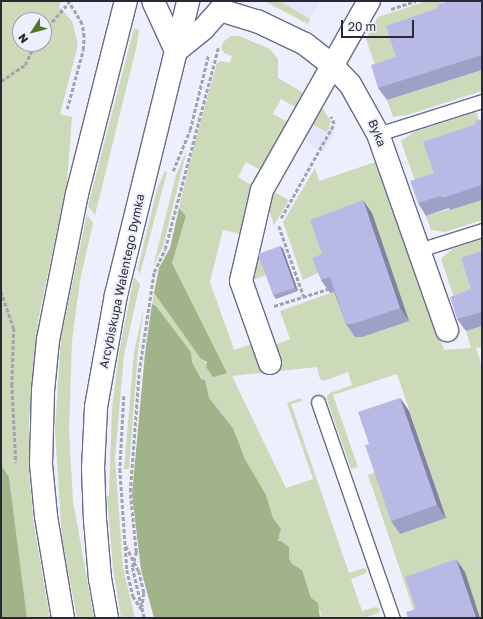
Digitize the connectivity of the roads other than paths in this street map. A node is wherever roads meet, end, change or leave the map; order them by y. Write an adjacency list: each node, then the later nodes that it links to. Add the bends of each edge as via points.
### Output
1 (152, 1): 6 (street)
2 (188, 1): 6 (street, Arcybiskupa Walentego Dymka)
3 (369, 1): 7 (street)
4 (124, 2): 15 (street, via 54,301 47,347 43,391 42,464 46,516)
5 (218, 6): 6 (street, via 204,28); 7 (street, Byka, via 287,34)
6 (176, 51): 16 (street, Arcybiskupa Walentego Dymka, via 116,295 96,407 93,469 95,520 100,579)
7 (332, 65): 9 (street, Byka, via 350,84); 13 (street, via 262,190 241,281)
8 (482, 100): 9 (lane)
9 (378, 134): 11 (street, Byka)
10 (482, 230): 11 (lane)
11 (419, 250): 12 (street, Byka)
12 (447, 330)
13 (270, 363)
14 (318, 402): 17 (lane)
15 (63, 618)
16 (107, 618)
17 (393, 618)

